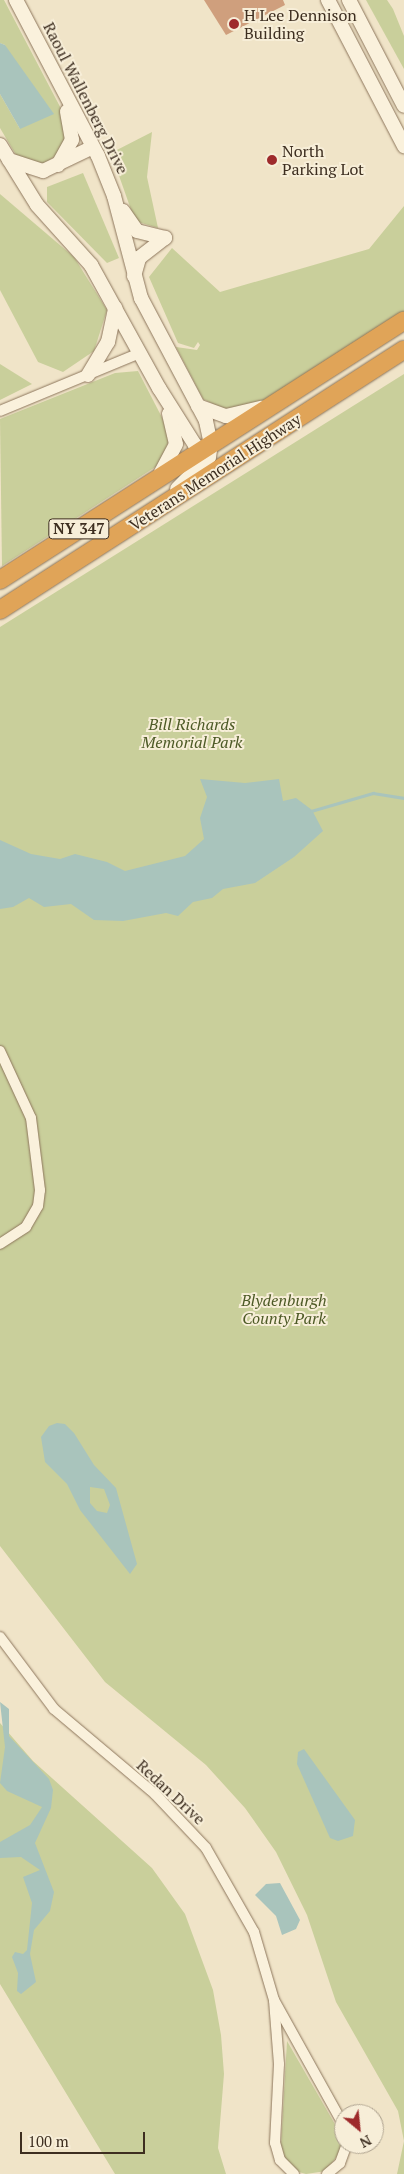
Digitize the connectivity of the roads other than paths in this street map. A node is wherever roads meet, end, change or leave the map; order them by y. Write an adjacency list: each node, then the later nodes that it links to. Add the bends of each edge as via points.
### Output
1 (16, 0): 4 (street, Raoul Wallenberg Drive)
2 (328, 0): 7 (street)
3 (349, 0): 5 (street)
4 (38, 41): 8 (street, Raoul Wallenberg Drive); 10 (street, via 72,125 70,145)
5 (404, 106)
6 (0, 145): 9 (street)
7 (404, 146)
8 (93, 147): 10 (street); 11 (street, Raoul Wallenberg Drive)
9 (9, 160): 10 (street, via 38,171); 13 (street, via 37,206 86,258)
10 (58, 165)
11 (114, 196): 12 (street, Raoul Wallenberg Drive); 12 (street, via 137,231 165,238 140,258)
12 (134, 278): 20 (street, Raoul Wallenberg Drive, via 154,327)
13 (115, 308): 16 (street); 17 (street, via 108,342)
14 (404, 320): 19 (highway, Veterans Memorial Highway / NY 347)
15 (404, 350): 23 (highway, Veterans Memorial Highway / NY 347)
16 (140, 353): 17 (street); 18 (street)
17 (88, 375): 21 (street)
18 (159, 388): 22 (street); 24 (street, via 176,439)
19 (272, 404): 20 (street, via 231,416); 22 (highway, Veterans Memorial Highway / NY 347)
20 (198, 406): 22 (street, Raoul Wallenberg Drive)
21 (0, 411)
22 (207, 450): 23 (street); 24 (highway, Veterans Memorial Highway / NY 347); 25 (street)
23 (230, 462): 25 (highway, Veterans Memorial Highway / NY 347)
24 (158, 478): 26 (highway, Veterans Memorial Highway / NY 347)
25 (144, 517): 27 (highway, Veterans Memorial Highway / NY 347)
26 (0, 580)
27 (0, 610)
28 (0, 1051): 29 (street, via 31,1118 40,1190 38,1206 26,1227)
29 (0, 1244)
30 (0, 1637): 31 (street, Redan Drive, via 54,1709 158,1797 206,1848 254,1932)
31 (274, 2000): 32 (street, Redan Drive); 34 (street, Redan Drive, via 278,2064 275,2143 282,2165)
32 (334, 2108)
33 (343, 2154): 35 (street, via 340,2163)
34 (294, 2174)
35 (327, 2174)

